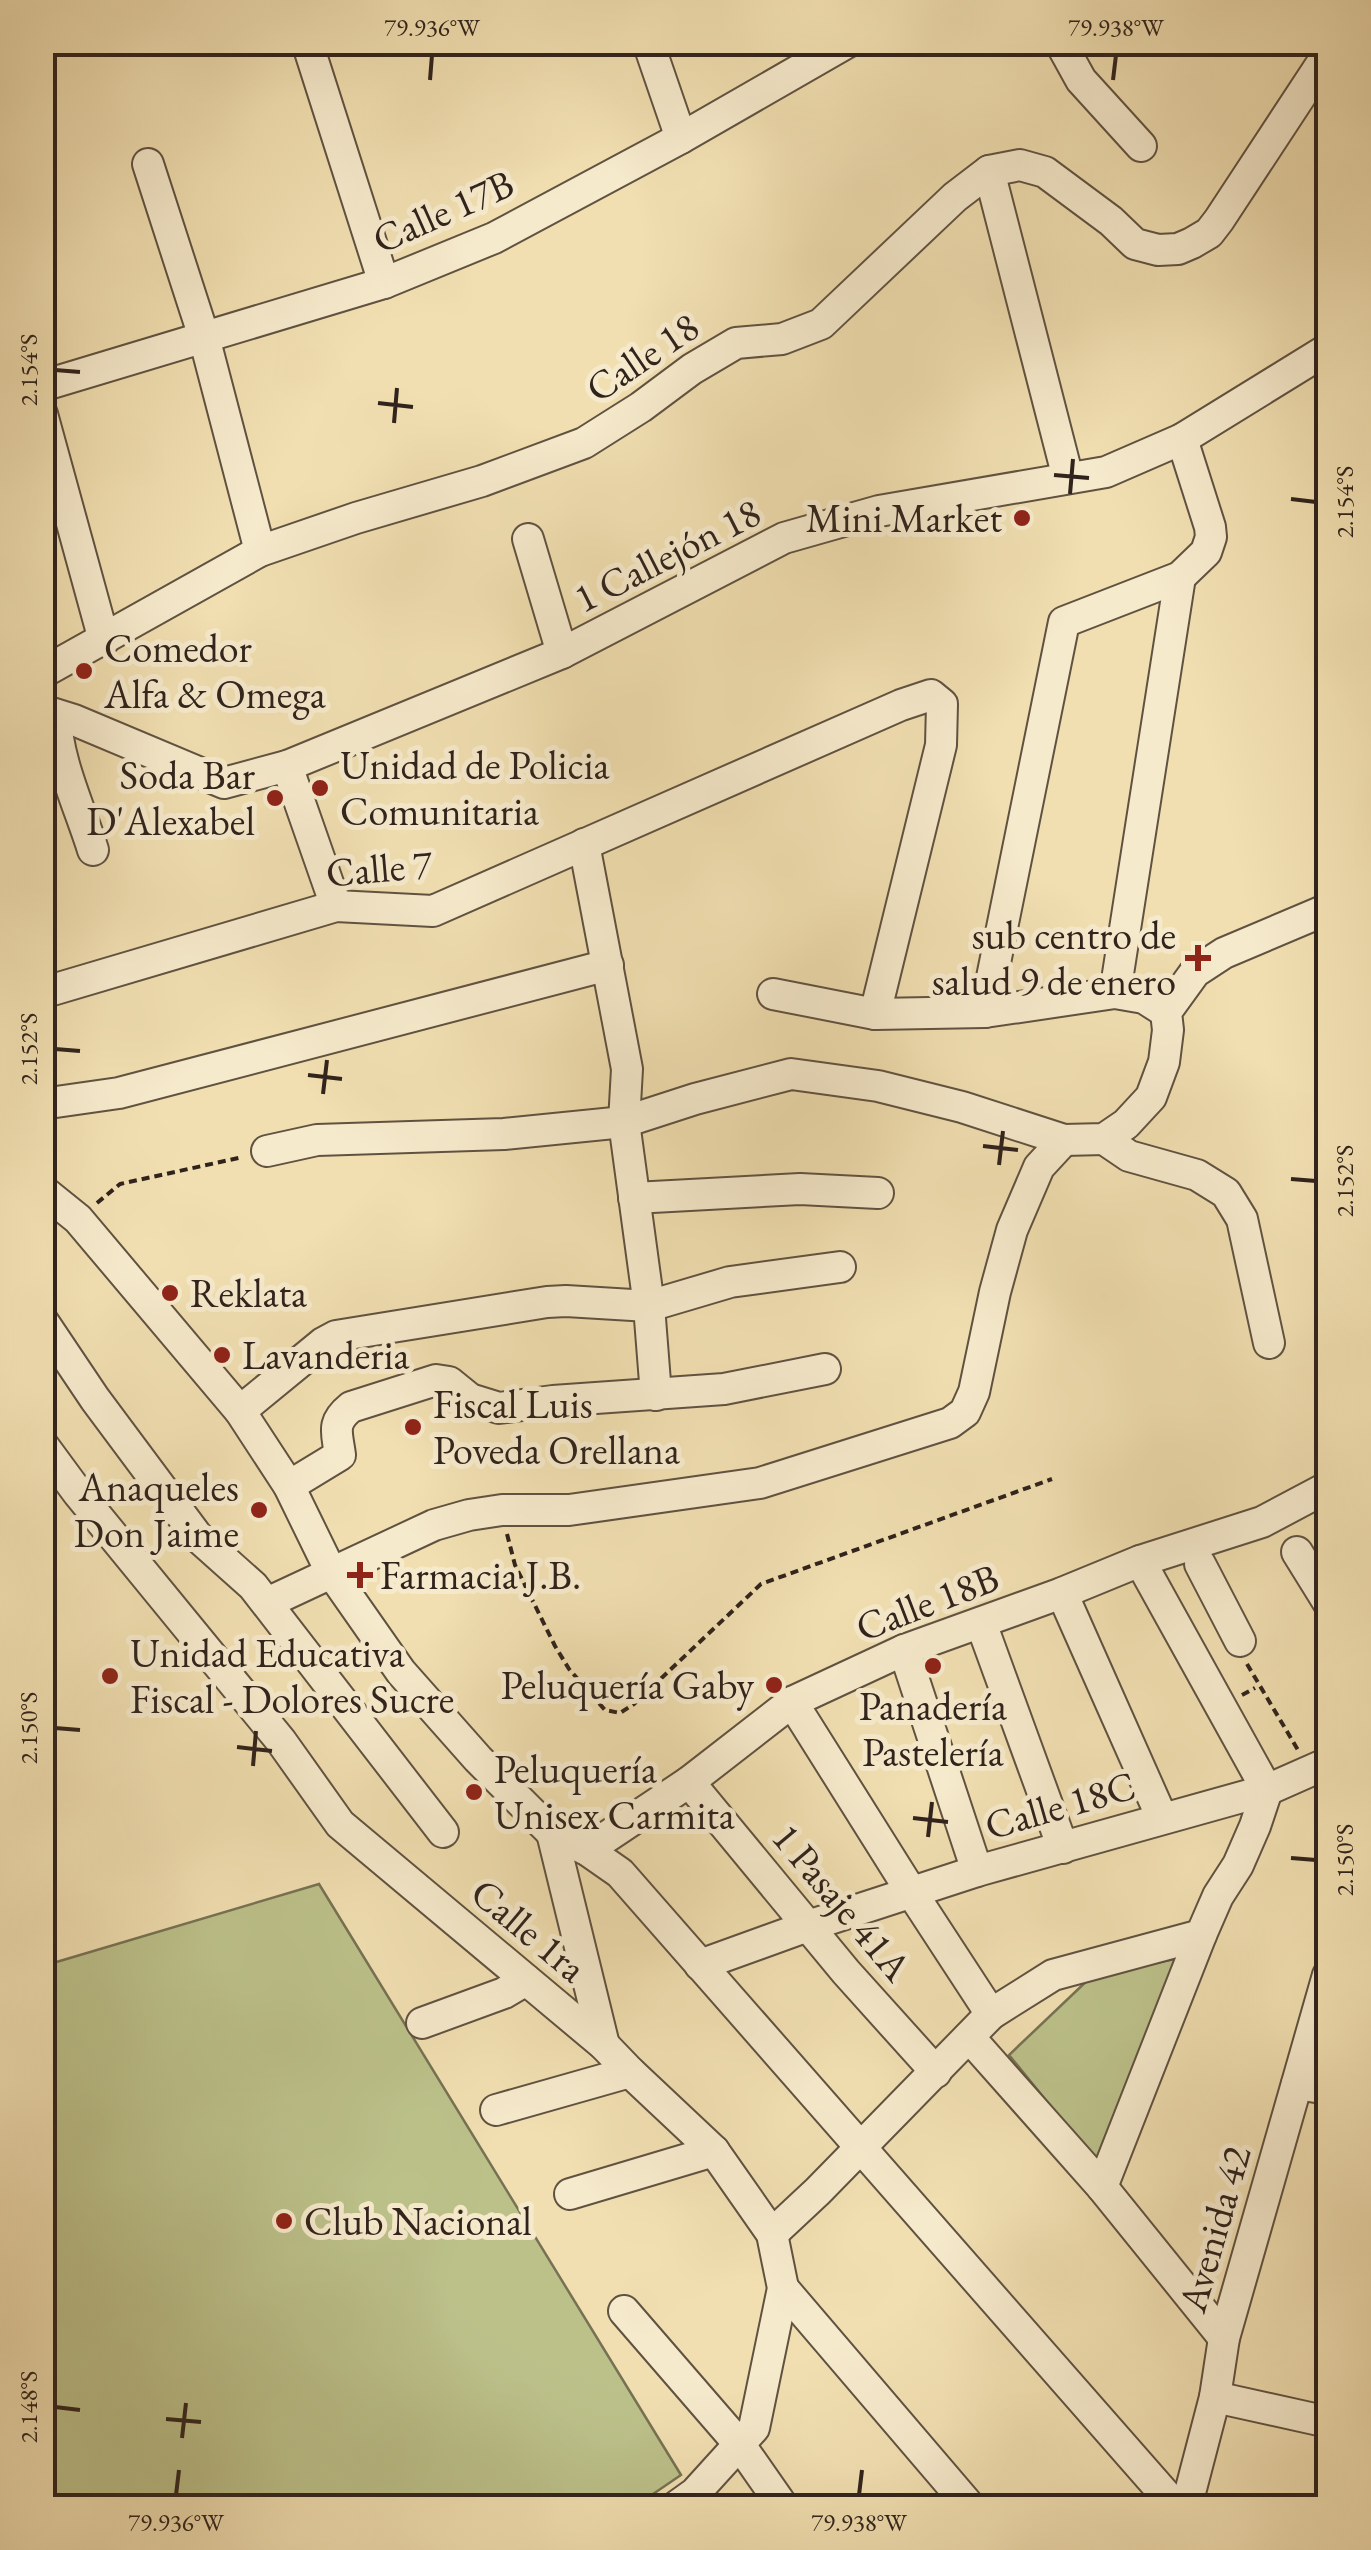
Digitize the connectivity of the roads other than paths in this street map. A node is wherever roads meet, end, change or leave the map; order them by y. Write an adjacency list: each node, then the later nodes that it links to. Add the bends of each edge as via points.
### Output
1 (307, 42): 10 (street)
2 (648, 42): 6 (street)
3 (848, 42): 6 (street, Calle 17B)
4 (1060, 42): 7 (street, via 1081,80)
5 (1328, 54): 9 (street, via 1209,233 1178,248 1135,244 1045,172 1020,165)
6 (681, 138): 10 (street, Calle 17B, via 494,238)
7 (1141, 146)
8 (148, 164): 11 (street)
9 (990, 170): 16 (street); 18 (street, Calle 18, via 820,324 782,339 736,343 584,443)
10 (384, 283): 11 (street, Calle 17B)
11 (204, 337): 13 (street, Calle 17B); 18 (street)
12 (1328, 349): 15 (street, 1 Callejón 18)
13 (42, 386)
14 (42, 414): 20 (street)
15 (1182, 439): 16 (street, 1 Callejón 18, via 1106,472); 19 (street, via 1211,537 1206,552)
16 (1068, 478): 21 (street, 1 Callejón 18, via 878,511 784,538)
17 (528, 539): 21 (street)
18 (260, 551): 20 (street, Calle 18)
19 (1180, 577): 31 (street); 33 (street, via 1064,622)
20 (104, 640): 22 (street, Calle 18)
21 (562, 653): 24 (street, 1 Callejón 18)
22 (42, 673)
23 (49, 712): 24 (street, 1 Callejón 18, via 224,783); 26 (street)
24 (287, 766): 27 (street)
25 (584, 844): 27 (street, Calle 7, via 433,911); 29 (street); 35 (street, Calle 7, via 931,695 942,704 941,746)
26 (94, 850)
27 (336, 906): 30 (street, Calle 7)
28 (1328, 910): 34 (street, via 1224,953 1194,972)
29 (608, 965): 36 (street, via 120,1093); 37 (street, via 626,1069)
30 (42, 993)
31 (1116, 993): 33 (street); 34 (street, via 1144,998)
32 (773, 994): 35 (street)
33 (985, 1012): 35 (street)
34 (1166, 1012): 38 (street, via 1164,1062 1151,1097)
35 (875, 1014)
36 (42, 1104)
37 (624, 1122): 39 (street, via 791,1074 878,1086); 40 (street, via 317,1140); 43 (street)
38 (1104, 1139): 39 (street); 47 (street, via 1130,1156 1197,1176 1226,1193 1242,1219)
39 (1064, 1140): 57 (street, via 1039,1167 1012,1230 974,1392 965,1412 950,1423 760,1483 569,1510 469,1515)
40 (268, 1151)
41 (42, 1190): 50 (street, via 78,1219)
42 (878, 1193): 43 (street)
43 (634, 1198): 45 (street)
44 (840, 1267): 45 (street, via 730,1282)
45 (649, 1306): 49 (street); 50 (street, via 547,1302 336,1336)
46 (42, 1320): 60 (street, via 197,1536)
47 (1269, 1343)
48 (825, 1369): 49 (street)
49 (656, 1395): 52 (street, via 499,1408 436,1380 351,1407 336,1426 340,1455)
50 (240, 1411): 52 (street)
51 (42, 1444): 79 (street, Calle 1ra, via 340,1824)
52 (289, 1486): 57 (street)
53 (1328, 1488): 55 (street, Calle 18B, via 1262,1522)
54 (1297, 1552): 59 (street)
55 (1140, 1561): 58 (street, Calle 18B); 67 (street)
56 (1200, 1564): 62 (street)
57 (331, 1572): 60 (street); 70 (street, via 401,1672)
58 (1062, 1592): 61 (street, Calle 18B); 68 (street)
59 (1328, 1602)
60 (267, 1603): 69 (street)
61 (980, 1623): 63 (street, Calle 18B); 71 (street)
62 (1240, 1641)
63 (904, 1650): 64 (street, Calle 18B); 73 (street)
64 (792, 1702): 66 (street, Calle 18B); 74 (street)
65 (1328, 1762): 67 (street, Calle 18C)
66 (689, 1782): 72 (street, Calle 18B); 75 (street, 1 Pasaje 41A)
67 (1267, 1790): 68 (street, Calle 18C); 76 (street)
68 (1162, 1818): 71 (street, Calle 18C)
69 (443, 1832)
70 (552, 1833): 72 (street); 83 (street)
71 (1063, 1848): 73 (street, Calle 18C)
72 (587, 1850): 77 (street, via 620,1873)
73 (978, 1870): 74 (street, Calle 18C)
74 (912, 1893): 75 (street, Calle 18C); 80 (street)
75 (808, 1926): 77 (street, Calle 18C); 85 (street, 1 Pasaje 41A)
76 (1201, 1935): 80 (street, via 1052,1975); 91 (street)
77 (700, 1965): 89 (street)
78 (1328, 1975): 86 (street, Avenida 42)
79 (526, 1980): 81 (street); 83 (street, Calle 1ra)
80 (991, 2014): 82 (street)
81 (422, 2024)
82 (969, 2038): 85 (street); 91 (street)
83 (604, 2045): 84 (street, Calle 1ra)
84 (630, 2072): 88 (street); 90 (street, Calle 1ra)
85 (936, 2072): 89 (street)
86 (1296, 2084): 87 (street); 96 (street, Avenida 42)
87 (1328, 2089)
88 (496, 2110)
89 (859, 2146): 93 (street); 103 (street)
90 (714, 2150): 92 (street); 93 (street, Calle 1ra)
91 (1102, 2187): 96 (street)
92 (570, 2194)
93 (772, 2234): 94 (street, Calle 1ra)
94 (783, 2288): 99 (street, Calle 1ra, via 754,2428); 102 (street)
95 (624, 2310): 99 (street)
96 (1224, 2338): 97 (street, Avenida 42)
97 (1215, 2397): 98 (street); 104 (street, Avenida 42)
98 (1328, 2422)
99 (740, 2445): 100 (street, Calle 1ra); 101 (street)
100 (674, 2508)
101 (784, 2508)
102 (972, 2508)
103 (1178, 2508)
104 (1186, 2508)

